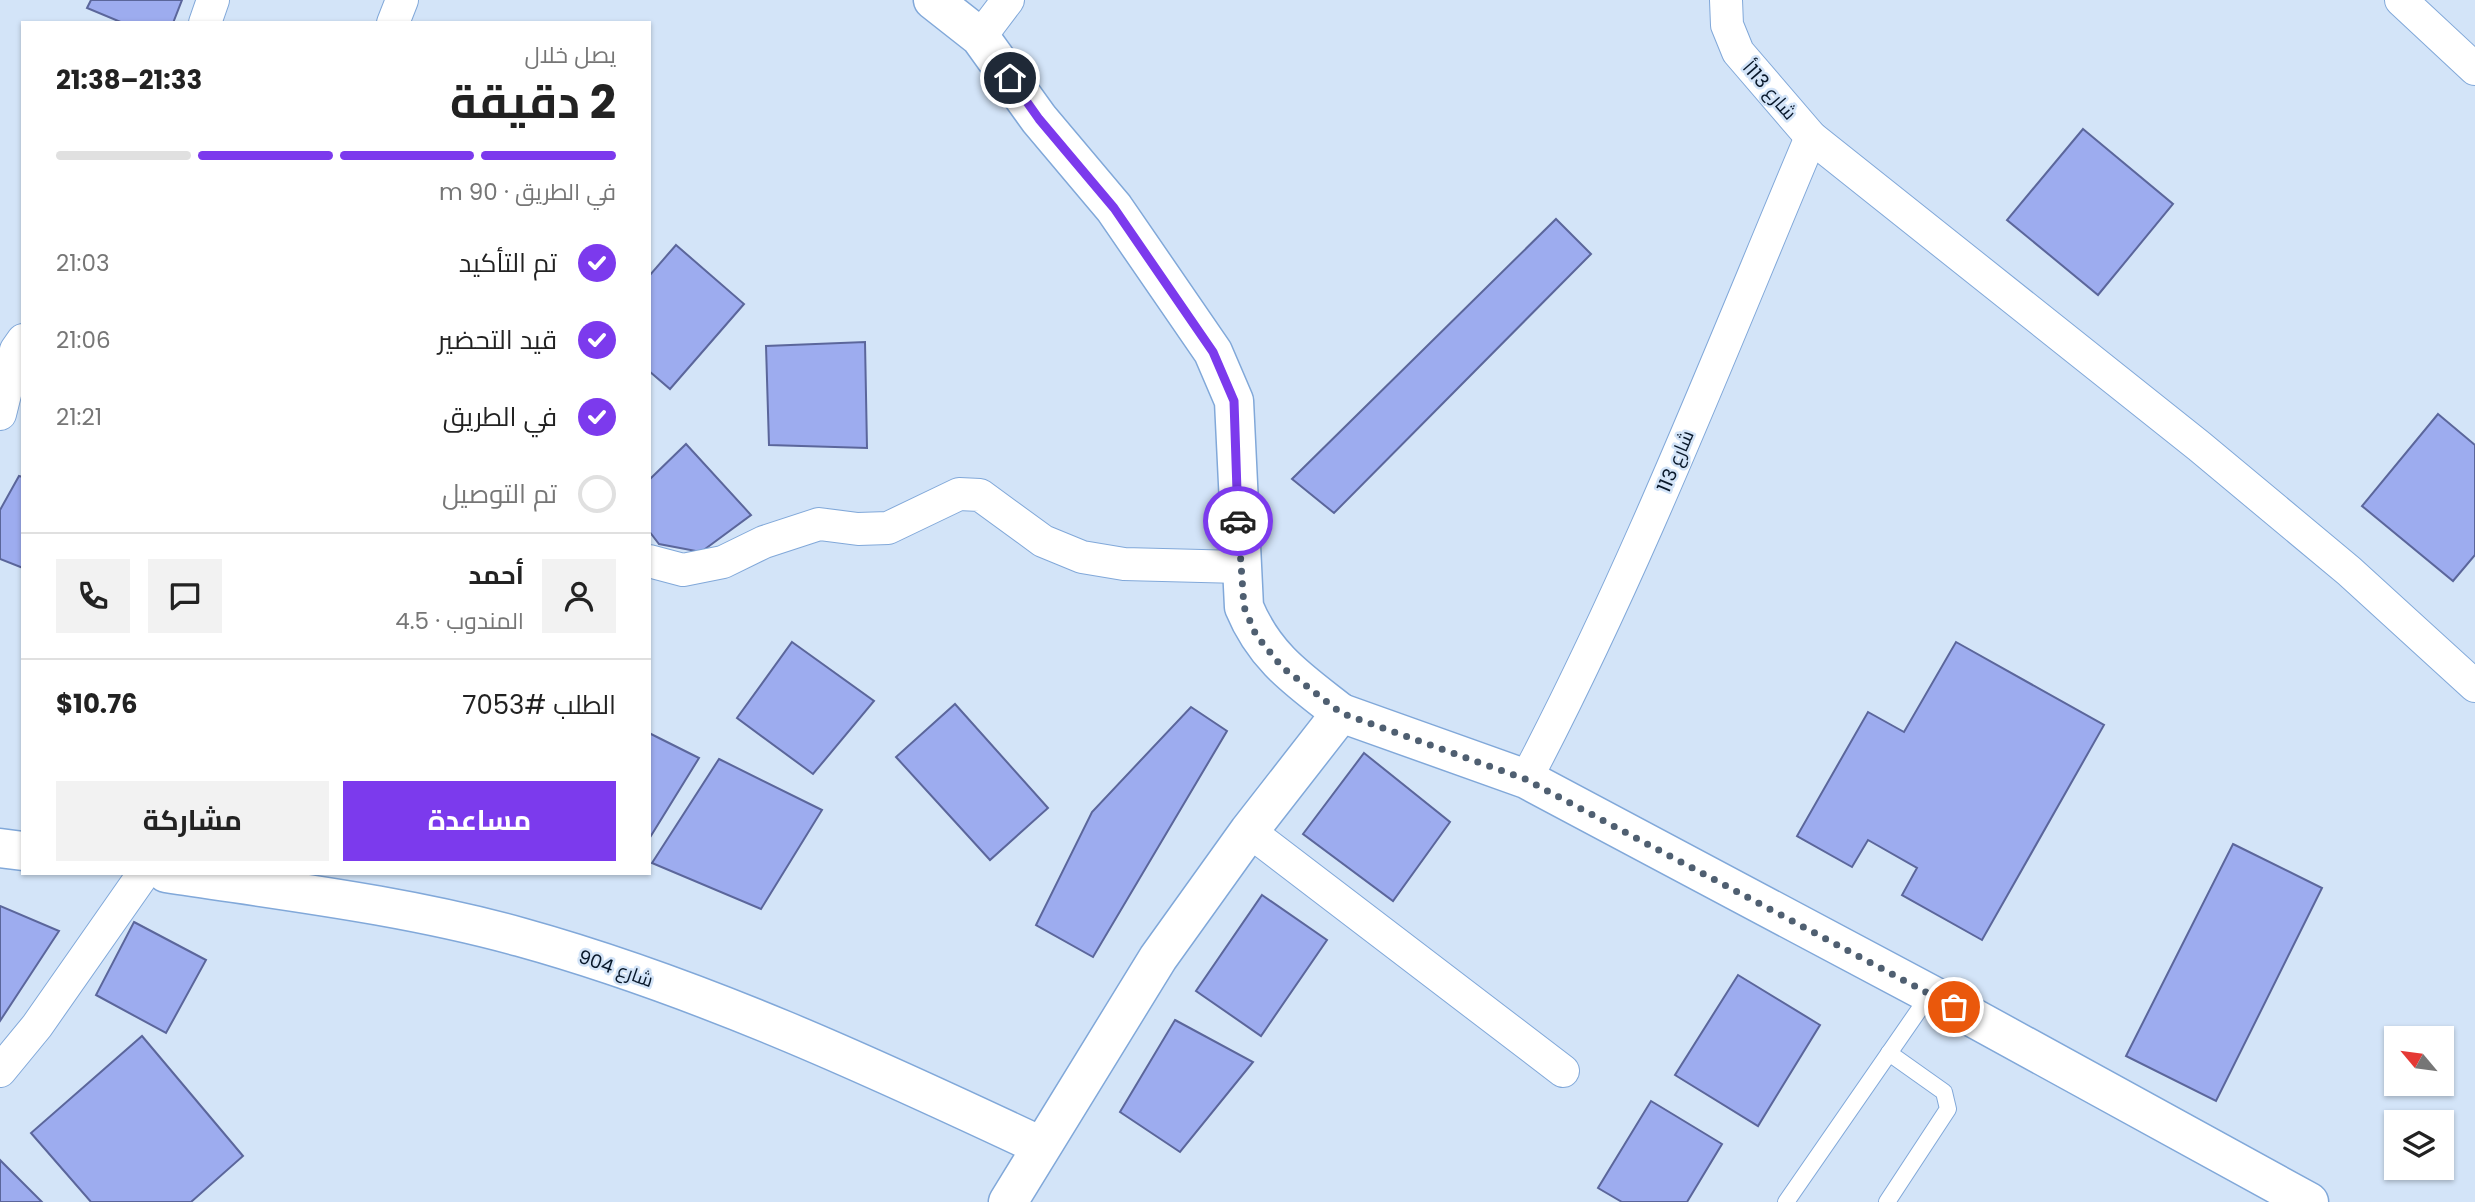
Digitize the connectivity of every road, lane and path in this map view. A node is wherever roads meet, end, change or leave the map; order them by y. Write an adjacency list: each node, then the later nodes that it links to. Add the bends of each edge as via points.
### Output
1 (213, 0): 7 (street)
2 (402, 0): 8 (street)
3 (933, 0): 9 (main road)
4 (1008, 0): 9 (street)
5 (1726, 0): 11 (street, شارع 113أ, via 1727,25 1738,52)
6 (2401, 0): 10 (street)
7 (206, 21)
8 (394, 21)
9 (980, 37): 15 (main road, via 1039,119 1114,208 1213,352 1234,401)
10 (2475, 69)
11 (1811, 137): 16 (street, شارع 113أ, via 2199,446 2349,571); 18 (street, شارع 113, via 1644,533 1571,693)
12 (21, 343): 13 (street)
13 (0, 414)
14 (651, 562): 15 (street, via 683,570 723,562 819,523 888,528 959,494 979,495 1043,541 1082,557 1124,564)
15 (1240, 567): 17 (main road, via 1244,607 1256,635 1282,667)
16 (2475, 686)
17 (1341, 713): 18 (main road); 19 (main road)
18 (1525, 779): 24 (main road)
19 (1250, 831): 27 (street); 28 (main road, via 1158,958)
20 (0, 848): 21 (main road)
21 (21, 851)
22 (143, 875): 26 (street, via 61,994)
23 (179, 875): 28 (main road, شارع 904, via 448,920 586,956 884,1072)
24 (1930, 994): 25 (lane); 32 (main road)
25 (1889, 1053): 30 (lane); 31 (lane, via 1944,1092 1948,1109)
26 (0, 1072)
27 (1563, 1072)
28 (1041, 1146): 29 (main road)
29 (1008, 1202)
30 (1786, 1202)
31 (1887, 1202)
32 (2309, 1202)

